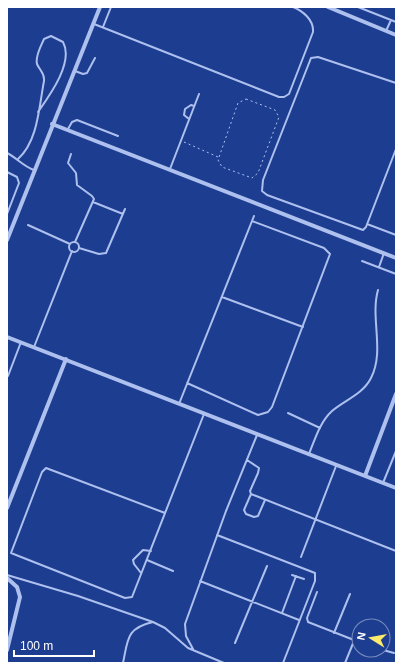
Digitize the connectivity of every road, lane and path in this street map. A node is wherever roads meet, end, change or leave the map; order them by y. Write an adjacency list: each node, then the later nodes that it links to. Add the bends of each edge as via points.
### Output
1 (100, 7): 8 (street)
2 (111, 7): 9 (lane)
3 (293, 7): 9 (lane, via 301,11 311,22 313,32 289,94 284,98)
4 (330, 7): 10 (street)
5 (358, 7): 6 (lane)
6 (391, 20): 7 (lane); 10 (lane)
7 (396, 22)
8 (93, 24): 9 (lane); 13 (street)
9 (103, 27)
10 (386, 31): 11 (street)
11 (396, 35)
12 (95, 58): 13 (lane, via 87,73)
13 (74, 71): 19 (street)
14 (396, 83): 37 (lane, via 313,57 262,182 262,191 265,194 360,231 365,229)
15 (199, 94): 16 (lane)
16 (194, 106): 18 (lane); 18 (lane, via 185,109 184,115)
17 (38, 112): 17 (lane, via 44,77 36,59 44,39 52,36 63,42 67,54 54,88); 27 (lane, via 28,148)
18 (189, 119): 22 (lane)
19 (52, 124): 20 (street); 29 (street)
20 (68, 130): 21 (lane, via 76,120); 28 (street)
21 (118, 136)
22 (181, 141): 26 (path); 28 (lane)
23 (396, 149): 37 (lane)
24 (7, 153): 27 (lane)
25 (71, 154): 31 (lane, via 68,163 76,173 77,185 93,196)
26 (219, 157): 26 (path, via 240,101 248,100 271,108 278,114 279,122 255,177 250,178 222,167)
27 (18, 159): 29 (lane, via 23,166)
28 (169, 170): 45 (street)
29 (34, 171): 40 (street)
30 (7, 172): 33 (lane, via 17,177 19,183)
31 (93, 202): 34 (lane); 41 (lane)
32 (125, 210): 34 (lane)
33 (7, 214)
34 (123, 214): 43 (lane, via 106,253 99,254)
35 (254, 216): 36 (lane)
36 (252, 221): 51 (lane); 52 (lane, via 328,251 330,257)
37 (367, 224): 39 (lane)
38 (28, 225): 42 (lane)
39 (396, 235)
40 (7, 240)
41 (75, 242): 42 (lane); 43 (lane)
42 (70, 244): 44 (lane, via 69,248)
43 (79, 248): 44 (lane)
44 (72, 251): 55 (lane)
45 (384, 253): 46 (street); 48 (lane)
46 (396, 258)
47 (362, 261): 48 (lane)
48 (379, 267): 49 (lane)
49 (396, 274)
50 (378, 290): 63 (lane, via 376,361 371,378 360,392 332,412)
51 (222, 297): 52 (lane); 58 (lane)
52 (303, 327): 58 (lane, via 272,407 265,414 258,415)
53 (7, 337): 54 (street)
54 (21, 342): 55 (street); 57 (lane)
55 (34, 347): 56 (street)
56 (66, 359): 60 (street); 74 (street)
57 (8, 376)
58 (187, 383): 60 (lane)
59 (396, 394): 69 (street)
60 (179, 404): 61 (street)
61 (204, 413): 64 (street); 75 (lane)
62 (288, 413): 63 (lane)
63 (320, 428): 66 (lane)
64 (258, 434): 66 (street); 67 (lane)
65 (396, 451): 70 (lane)
66 (309, 454): 68 (street)
67 (247, 460): 72 (lane, via 259,468); 77 (lane)
68 (337, 465): 69 (street); 76 (lane)
69 (365, 476): 70 (street)
70 (382, 483): 71 (street)
71 (396, 488)
72 (251, 494): 73 (lane); 73 (lane, via 244,510 246,514 258,516)
73 (265, 500): 76 (lane)
74 (7, 508)
75 (166, 513): 78 (lane); 84 (lane, via 46,468 42,472 11,551 14,556 128,599 132,597)
76 (315, 520): 79 (lane); 80 (lane)
77 (217, 535): 89 (lane); 94 (lane, via 313,571 316,578)
78 (150, 551): 81 (lane); 84 (lane, via 143,550 134,558 134,564)
79 (396, 551)
80 (301, 556)
81 (147, 560): 83 (lane); 84 (lane)
82 (267, 566): 92 (lane)
83 (173, 571)
84 (142, 574)
85 (292, 575): 87 (lane)
86 (7, 576): 95 (lane, via 78,596); 100 (street, via 17,586 20,597)
87 (296, 576): 88 (lane); 93 (lane)
88 (304, 579)
89 (200, 581): 92 (lane); 101 (lane, via 185,624 186,636)
90 (317, 592): 96 (lane, via 307,618 308,622)
91 (350, 594): 96 (lane)
92 (252, 602): 93 (lane); 98 (lane)
93 (282, 613): 94 (lane)
94 (300, 620): 106 (lane)
95 (153, 622): 101 (lane); 104 (lane, via 138,626 130,633)
96 (334, 633): 97 (lane)
97 (351, 640)
98 (235, 643)
99 (351, 648): 107 (lane)
100 (7, 650)
101 (193, 650): 105 (lane)
102 (391, 652): 103 (lane)
103 (394, 653)
104 (123, 663)
105 (224, 663)
106 (283, 663)
107 (345, 663)

